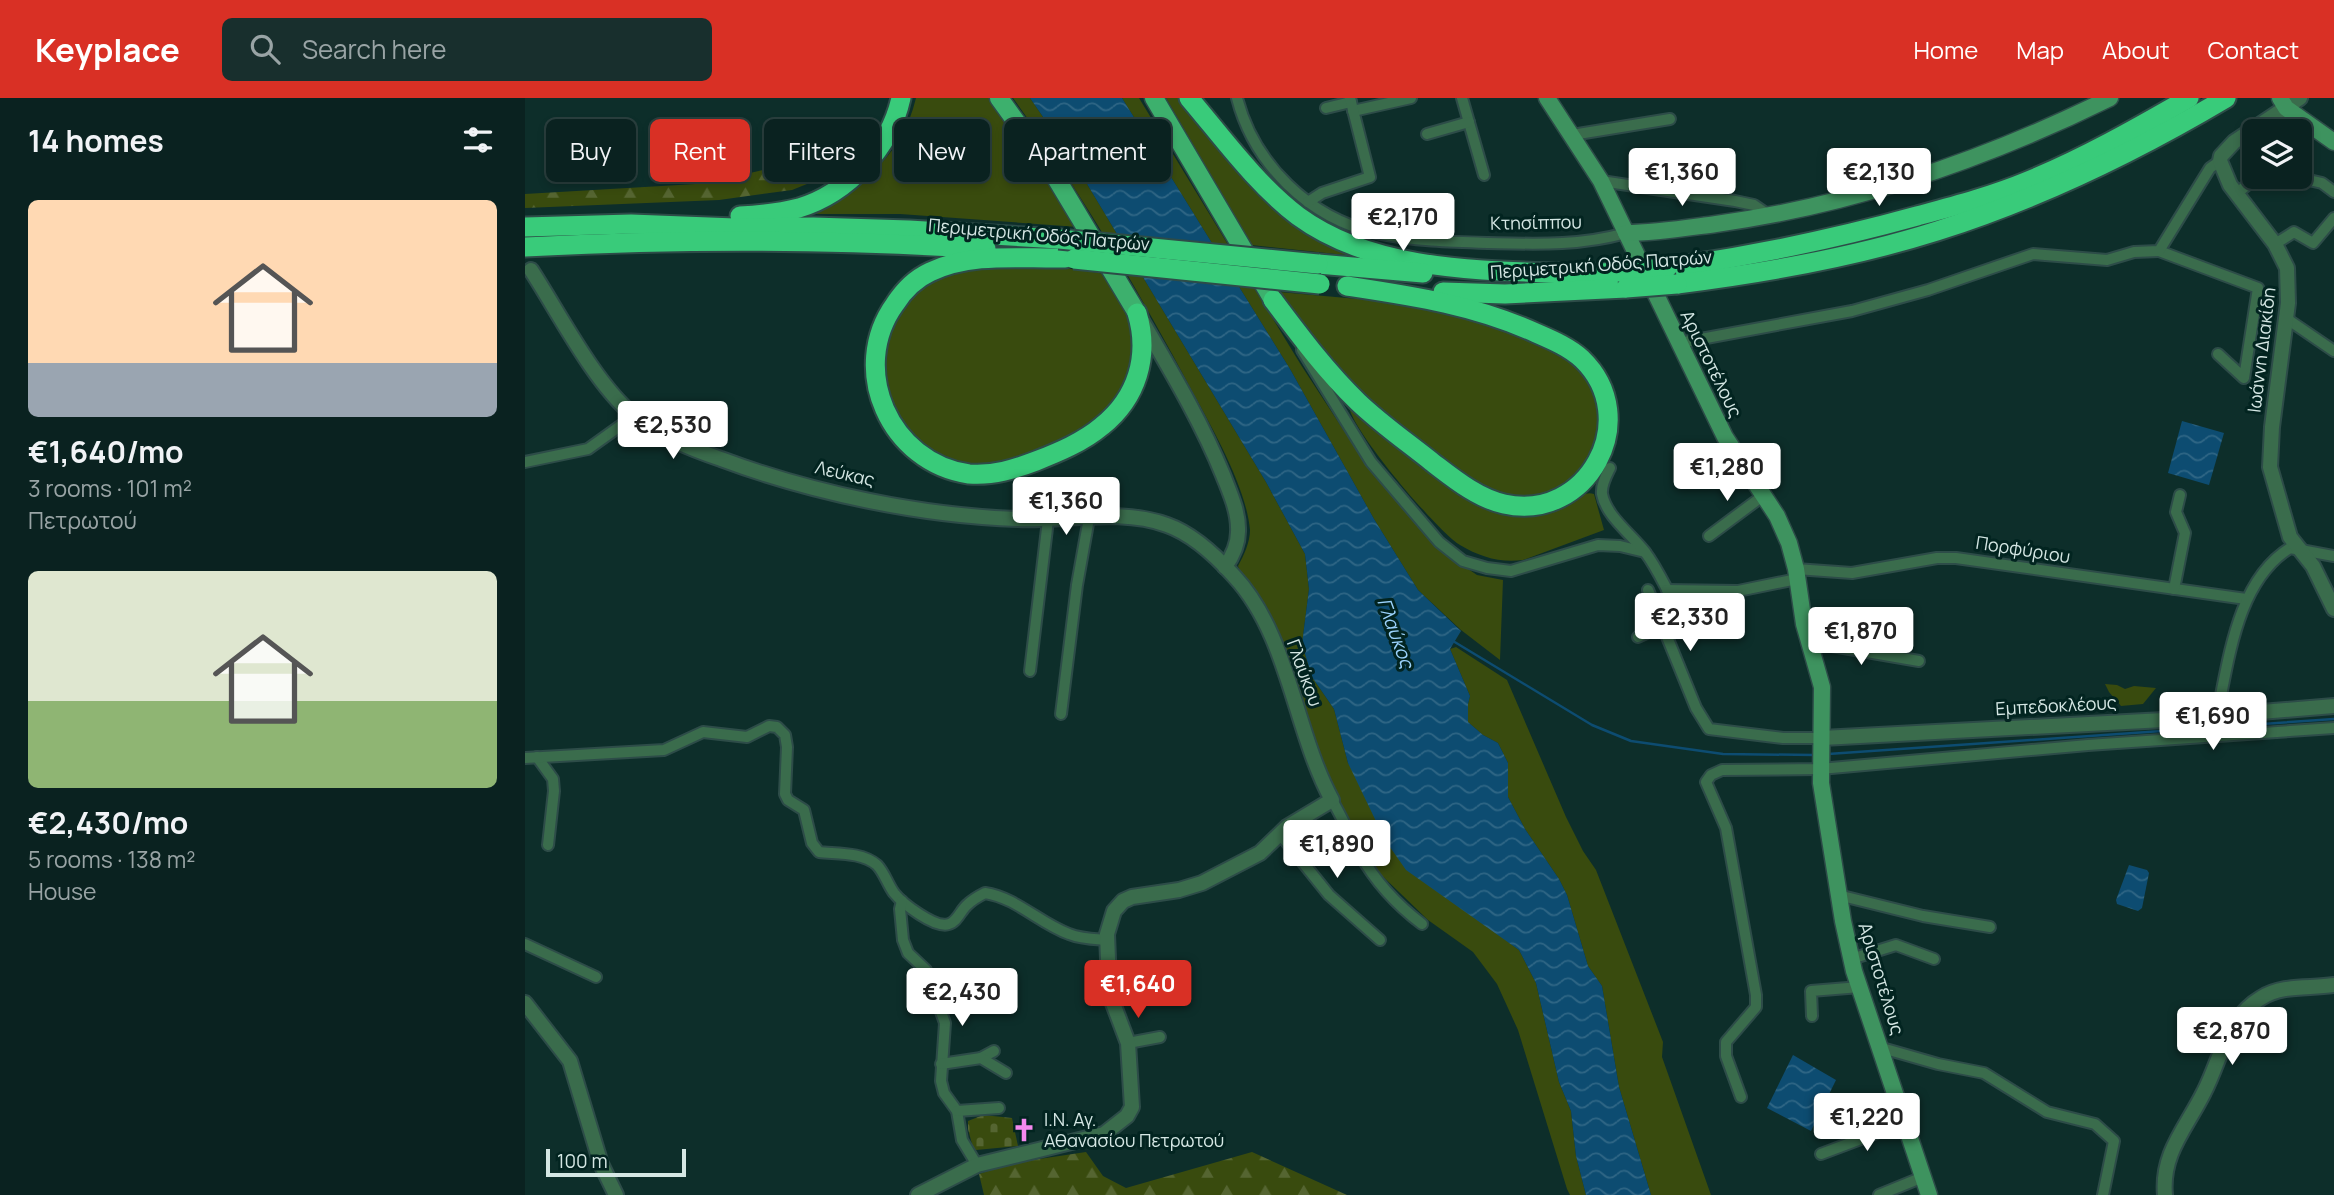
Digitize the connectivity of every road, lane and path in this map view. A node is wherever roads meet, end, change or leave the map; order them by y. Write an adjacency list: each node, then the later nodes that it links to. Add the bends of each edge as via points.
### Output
1 (901, 98): 33 (highway, via 888,134 866,163 835,191 811,203 766,214)
2 (999, 98): 46 (main road, via 1053,173)
3 (1154, 98): 45 (main road)
4 (1189, 98): 41 (highway, via 1280,200 1334,238 1366,250 1472,269)
5 (1237, 98): 30 (street, Κτησίππου, via 1252,139 1270,165)
6 (1411, 98): 14 (street)
7 (1462, 98): 18 (street)
8 (1547, 98): 20 (main road, Αριστοτέλους)
9 (2110, 98): 31 (main road, Κτησίππου, via 1973,158 1869,192)
10 (2189, 98): 42 (highway, Περιμετρική Οδός Πατρών, via 2139,127 1991,195 1847,236 1734,258)
11 (2226, 98): 42 (highway, Περιμετρική Οδός Πατρών, via 2080,175 1937,231 1755,274)
12 (2301, 98): 13 (street)
13 (2283, 103): 17 (street); 22 (main road)
14 (1351, 104): 15 (street); 30 (street, via 1370,177)
15 (1326, 108)
16 (1669, 119): 20 (street)
17 (2274, 119)
18 (1469, 122): 19 (street); 24 (street)
19 (1427, 134)
20 (1572, 135): 25 (main road, Αριστοτέλους)
21 (2242, 138): 23 (street)
22 (2334, 142)
23 (2220, 162): 29 (street, Ιωάννη Διακίδη); 38 (street, via 2211,167)
24 (1484, 175)
25 (1601, 181): 31 (street, via 1735,201 1754,205); 35 (main road, Αριστοτέλους)
26 (2312, 181): 28 (street)
27 (2242, 189): 29 (street)
28 (2334, 192)
29 (2236, 194): 36 (street, Ιωάννη Διακίδη)
30 (1308, 202): 35 (street, Κτησίππου, via 1362,229 1419,240 1559,244)
31 (1770, 216): 35 (main road, Κτησίππου)
32 (2334, 218): 36 (street, via 2313,243 2294,232)
33 (631, 224): 34 (highway, Περιμετρική Οδός Πατρών); 41 (highway, Περιμετρική Οδός Πατρών, bridge, via 909,230 1059,239 1407,272)
34 (525, 228)
35 (1626, 233): 48 (main road, Αριστοτέλους)
36 (2275, 244): 47 (street, Ιωάννη Διακίδη, via 2289,276)
37 (525, 247): 39 (highway, Περιμετρική Οδός Πατρών, via 742,241 877,243)
38 (2159, 251): 48 (street, via 2134,252 2115,260 2035,254 1852,311); 50 (street, via 2257,288 2244,378)
39 (1069, 258): 44 (highway, Περιμετρική Οδός Πατρών, bridge); 46 (highway, via 970,259 928,272 901,294 878,337 874,372 890,419 923,457 947,469 997,473 1046,457 1097,430 1111,419 1137,381 1143,339)
40 (531, 270): 51 (street, Λεύκας, via 613,396)
41 (1582, 274): 43 (highway, Περιμετρική Οδός Πατρών)
42 (1672, 276): 43 (highway, Περιμετρική Οδός Πατρών, bridge)
43 (1621, 280): 44 (highway, Περιμετρική Οδός Πατρών, via 1493,294)
44 (1347, 286): 45 (highway, via 1488,313 1577,355 1601,384 1609,416 1604,449 1589,474 1563,496 1525,507 1479,495 1359,403)
45 (1273, 300): 60 (street, via 1371,462 1439,542 1463,561 1511,571 1598,545)
46 (1137, 313): 62 (street, via 1196,417 1232,498 1238,539)
47 (2287, 319): 49 (street); 59 (street, Ιωάννη Διακίδη, via 2270,459 2287,530)
48 (1679, 342): 54 (main road, Αριστοτέλους, via 1725,437)
49 (2334, 351)
50 (2218, 354)
51 (634, 416): 52 (street, via 587,449); 57 (street, Λεύκας, via 679,444 783,480 928,512)
52 (525, 462)
53 (1610, 468): 60 (street, via 1602,493 1614,516)
54 (1764, 495): 58 (street); 63 (main road, Αριστοτέλους, via 1784,530)
55 (2180, 495): 64 (street, via 2176,512 2185,533)
56 (1089, 518): 57 (street, Λεύκας); 62 (street, Λεύκας, via 1129,518 1168,525 1199,543); 74 (street)
57 (1048, 520): 72 (street)
58 (1709, 536)
59 (2302, 550): 61 (street); 66 (street, via 2284,551); 67 (street, Ιωάννη Διακίδη)
60 (1645, 552): 63 (street, Πορφύριου, via 1669,592 1738,591)
61 (2334, 556)
62 (1225, 567): 80 (street, Γλαύκου, via 1266,626)
63 (1796, 574): 64 (street, Πορφύριου, via 1852,573 1956,558); 70 (main road, Αριστοτέλους)
64 (2174, 589): 66 (street, Πορφύριου)
65 (1648, 590): 68 (street)
66 (2246, 599): 75 (street)
67 (2334, 608)
68 (1662, 626): 69 (street); 77 (street, via 1709,729)
69 (1638, 637)
70 (1809, 642): 71 (street); 77 (main road, Αριστοτέλους, via 1822,692)
71 (1919, 661)
72 (1030, 671)
73 (2334, 706): 75 (street, Εμπεδοκλέους)
74 (1061, 714)
75 (2217, 715): 77 (street, Εμπεδοκλέους)
76 (2334, 728): 79 (street)
77 (1822, 741): 79 (main road, Αριστοτέλους)
78 (531, 757): 82 (street, via 553,779); 84 (street, via 664,750 703,732 747,737 777,727 785,735 787,747 785,794 804,810 812,844 819,852 859,856 877,866)
79 (1821, 766): 83 (main road, Αριστοτέλους); 104 (street, via 1722,770 1707,780 1725,828 1756,995 1756,1007 1726,1042 1726,1056)
80 (1332, 800): 81 (street); 85 (street, via 1376,877)
81 (1280, 834): 87 (street, via 1255,856 1196,886 1123,901 1111,916); 88 (street, via 1329,895)
82 (548, 845)
83 (1838, 895): 86 (street); 90 (main road, Αριστοτέλους)
84 (902, 901): 87 (street, via 925,918 949,925 977,897 985,893 1002,896 1070,934); 102 (street, via 903,940 908,953 926,970 946,1023)
85 (1422, 924)
86 (1990, 927)
87 (1107, 940): 98 (street, via 1111,998)
88 (1380, 940)
89 (525, 944): 92 (street)
90 (1851, 959): 91 (street, via 1896,945); 94 (main road, Αριστοτέλους)
91 (1934, 959)
92 (596, 977)
93 (2334, 985): 116 (street, via 2270,993 2237,1021 2220,1050 2205,1092 2176,1137 2167,1165)
94 (1860, 987): 96 (street, via 1811,990); 99 (main road, Αριστοτέλους)
95 (525, 1003): 111 (street, via 570,1061 601,1164)
96 (1812, 1016)
97 (1160, 1037): 98 (street)
98 (1128, 1043): 109 (street, via 1132,1107 1115,1127 1088,1140)
99 (1882, 1048): 107 (main road, Αριστοτέλους); 115 (street, via 1985,1073 2047,1112 2095,1124 2114,1141)
100 (994, 1051): 101 (street)
101 (981, 1058): 102 (street); 103 (street)
102 (941, 1064): 106 (street, via 944,1093)
103 (1006, 1073)
104 (1741, 1097)
105 (999, 1108): 106 (street)
106 (957, 1111): 109 (street, via 961,1140)
107 (1906, 1122): 108 (street); 110 (main road, Αριστοτέλους)
108 (1821, 1154)
109 (977, 1165): 112 (street)
110 (1923, 1177): 113 (street); 114 (main road, Αριστοτέλους)
111 (616, 1195)
112 (918, 1195)
113 (1879, 1195)
114 (1929, 1195)
115 (2103, 1195)
116 (2165, 1195)

